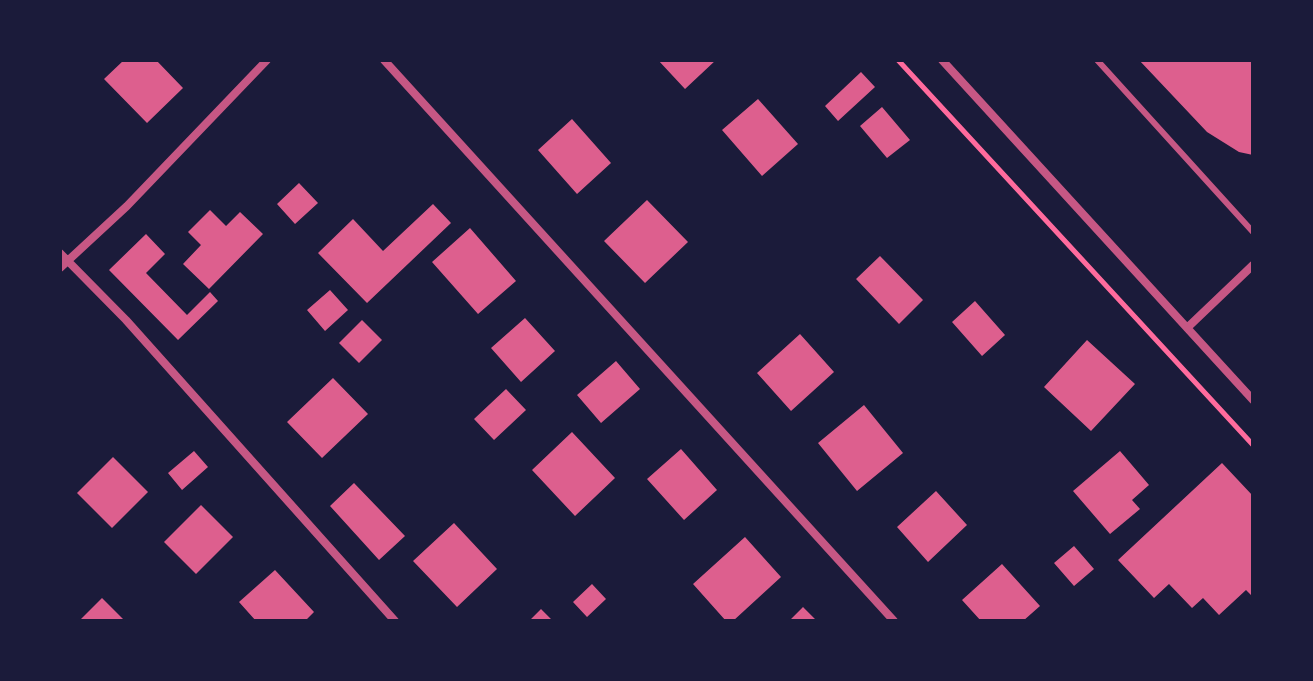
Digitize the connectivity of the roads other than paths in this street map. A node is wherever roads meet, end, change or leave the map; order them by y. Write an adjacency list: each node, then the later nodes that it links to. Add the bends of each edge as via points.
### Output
1 (267, 60): 7 (street, via 127,206)
2 (384, 60): 13 (street)
3 (942, 60): 10 (street)
4 (1097, 60): 5 (lane)
5 (1253, 232)
6 (60, 253): 7 (street)
7 (67, 260): 9 (street); 12 (street)
8 (1253, 265): 10 (street)
9 (60, 268)
10 (1187, 328): 11 (street)
11 (1252, 399)
12 (395, 621)
13 (894, 621)

